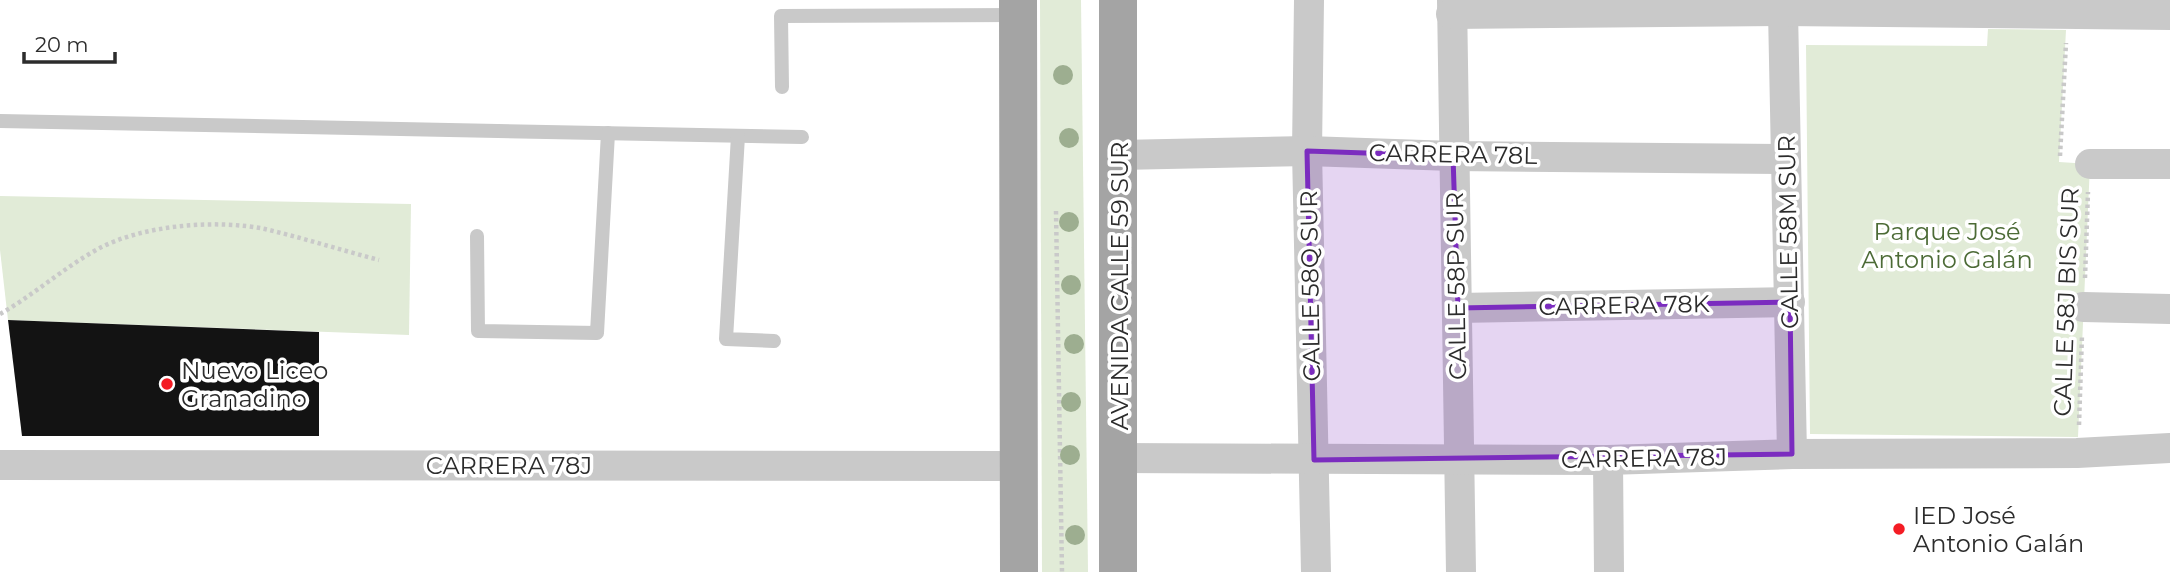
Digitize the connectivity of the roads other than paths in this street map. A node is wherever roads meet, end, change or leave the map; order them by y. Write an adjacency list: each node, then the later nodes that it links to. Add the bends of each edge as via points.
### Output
1 (1118, 0): 14 (main road, AVENIDA CALLE 59 SUR)
2 (1309, 0): 13 (street, CALLE 58Q SUR)
3 (1975, 6): 6 (street, via 2067,14); 7 (street)
4 (1452, 7): 7 (street); 15 (street, CALLE 58P SUR)
5 (1018, 8): 8 (lane, via 781,16); 32 (main road)
6 (2158, 10)
7 (1783, 11): 16 (street, CALLE 58M SUR)
8 (782, 87)
9 (0, 121): 10 (lane)
10 (608, 133): 11 (lane); 19 (lane, via 597,333 478,331)
11 (738, 136): 12 (lane); 24 (lane, via 726,339)
12 (802, 137)
13 (1307, 151): 14 (street, CARRERA 78L); 15 (street, CARRERA 78L); 28 (street, CALLE 58Q SUR)
14 (1120, 155): 27 (main road, AVENIDA CALLE 59 SUR)
15 (1453, 156): 16 (street, CARRERA 78L); 22 (street, CALLE 58P SUR)
16 (1786, 159): 20 (street, CALLE 58M SUR)
17 (2090, 164): 18 (street)
18 (2170, 164)
19 (477, 236)
20 (1790, 302): 22 (street, CARRERA 78K); 26 (street, CALLE 58M SUR)
21 (2083, 307): 23 (street)
22 (1458, 308): 29 (street, CALLE 58P SUR)
23 (2170, 309)
24 (774, 341)
25 (2170, 448): 26 (street, CARRERA 78J, via 2077,453)
26 (1792, 454): 30 (street, CARRERA 78J)
27 (1118, 458): 28 (street, CARRERA 78J); 34 (main road, AVENIDA CALLE 59 SUR)
28 (1314, 460): 29 (street, CARRERA 78J); 35 (street, CALLE 58Q SUR)
29 (1458, 460): 30 (street, CARRERA 78J); 36 (street, CALLE 58P SUR)
30 (1608, 460): 37 (street)
31 (0, 465): 32 (street, CARRERA 78J)
32 (1018, 466): 33 (main road)
33 (1019, 572)
34 (1118, 572)
35 (1316, 572)
36 (1461, 572)
37 (1609, 572)

